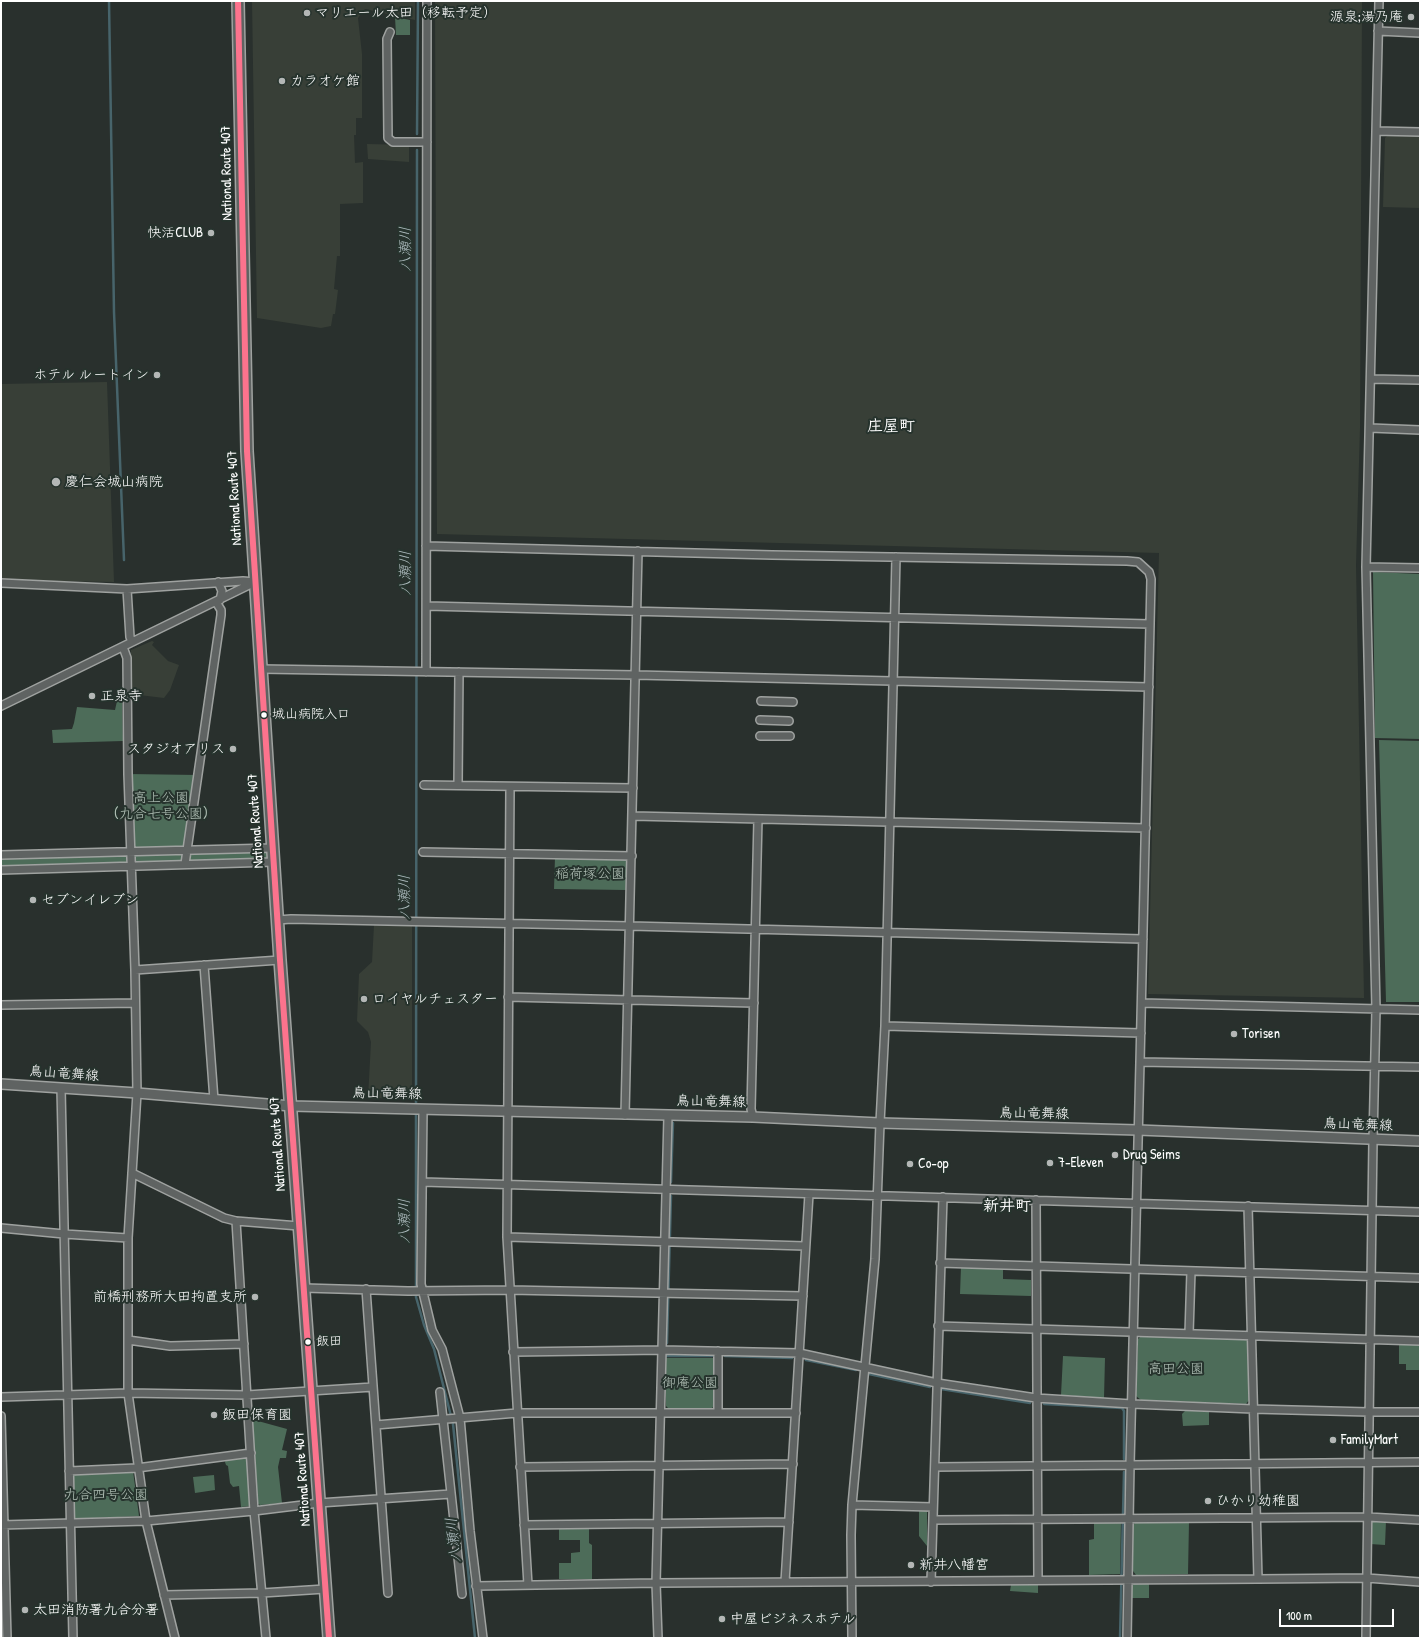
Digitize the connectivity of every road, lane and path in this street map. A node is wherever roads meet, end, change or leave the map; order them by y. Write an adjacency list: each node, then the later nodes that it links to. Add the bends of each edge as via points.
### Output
1 (238, 1): 20 (highway, National Route 407, via 247,451)
2 (427, 1): 9 (street)
3 (1379, 1): 5 (street)
4 (390, 32): 9 (street, via 387,39 388,138 392,142)
5 (1378, 32): 6 (street); 7 (street)
6 (1420, 33)
7 (1376, 130): 8 (street); 10 (street)
8 (1420, 132)
9 (427, 142): 14 (street)
10 (1371, 379): 11 (street); 12 (street)
11 (1420, 380)
12 (1370, 428): 13 (street); 17 (street)
13 (1420, 430)
14 (426, 546): 15 (street); 24 (street)
15 (638, 551): 16 (street); 25 (street)
16 (896, 557): 26 (street); 27 (street, via 1138,562 1149,572 1151,579)
17 (1366, 567): 18 (street); 77 (street)
18 (1420, 568)
19 (218, 582): 20 (street); 22 (street); 23 (street, via 222,590)
20 (255, 582): 23 (street); 30 (highway, National Route 407)
21 (1, 583): 22 (street)
22 (127, 589): 28 (street)
23 (218, 601): 28 (street); 52 (street, via 221,615)
24 (427, 606): 25 (street); 31 (street)
25 (636, 611): 26 (street); 33 (street)
26 (895, 617): 27 (street); 34 (street)
27 (1150, 624): 35 (street)
28 (132, 642): 29 (street)
29 (123, 647): 38 (street); 53 (street, via 127,658)
30 (261, 669): 31 (street); 51 (highway, National Route 407)
31 (421, 671): 32 (street)
32 (459, 672): 33 (street); 44 (street)
33 (636, 675): 34 (street); 46 (street)
34 (893, 681): 35 (street); 49 (street)
35 (1148, 688): 50 (street)
36 (761, 701): 37 (street)
37 (793, 702)
38 (1, 706)
39 (760, 720): 40 (street)
40 (789, 721)
41 (760, 736): 42 (street)
42 (790, 736)
43 (424, 785): 44 (street)
44 (458, 786): 45 (street)
45 (510, 787): 46 (street); 55 (street)
46 (633, 788): 47 (street)
47 (633, 816): 48 (street); 57 (street)
48 (758, 819): 49 (street); 65 (street)
49 (890, 822): 50 (street); 66 (street)
50 (1146, 828): 67 (street)
51 (273, 848): 52 (street); 58 (highway, National Route 407)
52 (187, 850): 53 (street); 59 (street)
53 (131, 852): 56 (street); 60 (street)
54 (423, 852): 55 (street)
55 (509, 853): 57 (street); 63 (street)
56 (1, 855)
57 (632, 856): 64 (street)
58 (274, 862): 59 (street); 62 (highway, National Route 407)
59 (185, 864): 60 (street)
60 (130, 865): 61 (street); 70 (street)
61 (1, 870)
62 (278, 920): 63 (street); 68 (highway, National Route 407)
63 (508, 924): 64 (street); 71 (street)
64 (630, 926): 65 (street); 72 (street)
65 (755, 929): 66 (street); 74 (street)
66 (888, 933): 67 (street); 79 (street)
67 (1143, 939): 75 (street)
68 (280, 960): 69 (street); 88 (highway, National Route 407)
69 (204, 965): 70 (street); 87 (street)
70 (135, 970): 73 (street)
71 (508, 998): 72 (street); 90 (street)
72 (628, 1000): 74 (street); 91 (street)
73 (134, 1003): 76 (street); 86 (street)
74 (754, 1003): 93 (street)
75 (1142, 1003): 77 (street); 80 (street)
76 (1, 1006)
77 (1376, 1009): 78 (street); 82 (street)
78 (1420, 1010)
79 (885, 1026): 80 (street); 94 (street)
80 (1141, 1033): 81 (street)
81 (1140, 1062): 82 (street); 95 (street)
82 (1375, 1066): 83 (street); 96 (street)
83 (1420, 1067)
84 (1, 1084): 85 (main road, 鳥山竜舞線)
85 (61, 1088): 86 (main road, 鳥山竜舞線); 113 (street)
86 (137, 1093): 87 (main road, 鳥山竜舞線); 98 (street)
87 (214, 1100): 88 (main road, 鳥山竜舞線)
88 (291, 1106): 89 (main road, 鳥山竜舞線); 111 (highway, National Route 407)
89 (422, 1109): 90 (main road, 鳥山竜舞線); 99 (street)
90 (508, 1111): 91 (main road, 鳥山竜舞線); 100 (street)
91 (625, 1115): 92 (main road, 鳥山竜舞線)
92 (668, 1116): 93 (main road, 鳥山竜舞線); 101 (street)
93 (752, 1117): 94 (main road, 鳥山竜舞線)
94 (880, 1123): 95 (main road, 鳥山竜舞線); 103 (street)
95 (1138, 1130): 96 (main road, 鳥山竜舞線); 106 (street)
96 (1373, 1140): 97 (main road, 鳥山竜舞線); 108 (street)
97 (1420, 1141)
98 (132, 1173): 110 (street, via 224,1218); 115 (street)
99 (423, 1182): 100 (street); 128 (street)
100 (508, 1184): 101 (street); 114 (street)
101 (665, 1188): 102 (street); 116 (street)
102 (809, 1194): 103 (street); 117 (street)
103 (877, 1196): 104 (street); 144 (street, via 875,1259)
104 (943, 1197): 105 (street); 118 (street)
105 (1036, 1200): 106 (street); 119 (street)
106 (1136, 1203): 107 (street); 120 (street)
107 (1248, 1206): 108 (street); 122 (street)
108 (1372, 1210): 109 (street); 123 (street)
109 (1420, 1212)
110 (236, 1221): 111 (street); 139 (street)
111 (299, 1226): 125 (highway, National Route 407)
112 (1, 1228): 113 (street)
113 (64, 1234): 115 (street); 150 (street)
114 (507, 1237): 116 (street); 127 (street)
115 (128, 1238): 137 (street)
116 (664, 1241): 117 (street); 129 (street)
117 (806, 1246): 130 (street)
118 (940, 1263): 119 (street); 131 (street)
119 (1036, 1266): 120 (street); 132 (street)
120 (1135, 1269): 121 (street); 133 (street)
121 (1190, 1271): 122 (street); 134 (street)
122 (1250, 1272): 123 (street); 135 (street)
123 (1371, 1276): 124 (street); 136 (street)
124 (1420, 1278)
125 (304, 1288): 126 (street); 147 (highway, National Route 407)
126 (366, 1289): 128 (street); 146 (street)
127 (510, 1290): 128 (street); 129 (street); 142 (street)
128 (422, 1291): 163 (street, via 432,1330 442,1349)
129 (664, 1293): 130 (street); 140 (street)
130 (803, 1296): 143 (street)
131 (938, 1326): 132 (street); 145 (street)
132 (1036, 1329): 133 (street); 153 (street)
133 (1133, 1332): 134 (street); 154 (street)
134 (1189, 1334): 135 (street)
135 (1251, 1335): 136 (street); 155 (street)
136 (1370, 1339): 138 (street); 156 (street)
137 (128, 1340): 139 (street, via 170,1346); 149 (street)
138 (1420, 1341)
139 (244, 1344): 151 (street)
140 (662, 1350): 141 (street); 142 (street); 159 (street)
141 (718, 1351): 143 (street); 160 (street)
142 (513, 1352): 158 (street)
143 (799, 1353): 144 (street); 161 (street)
144 (865, 1367): 145 (street); 181 (street)
145 (936, 1383): 153 (street); 175 (street)
146 (373, 1387): 147 (street); 165 (street)
147 (311, 1391): 151 (street); 180 (highway, National Route 407)
148 (440, 1392): 164 (street)
149 (128, 1393): 150 (street); 151 (street); 176 (street)
150 (67, 1395): 152 (street); 177 (street)
151 (247, 1396): 166 (street)
152 (1, 1397)
153 (1036, 1398): 154 (street); 173 (street)
154 (1132, 1404): 155 (street); 171 (street)
155 (1253, 1409): 156 (street); 170 (street)
156 (1369, 1412): 157 (street); 168 (street)
157 (1420, 1412)
158 (517, 1413): 159 (street); 163 (street); 174 (street)
159 (661, 1413): 160 (street); 172 (street)
160 (718, 1413): 161 (street)
161 (796, 1413): 169 (street)
162 (1, 1416): 194 (street)
163 (458, 1418): 164 (street); 206 (street)
164 (445, 1419): 165 (street); 178 (street)
165 (376, 1426): 179 (street)
166 (251, 1453): 176 (street); 183 (street)
167 (1420, 1462): 168 (street)
168 (1368, 1463): 170 (street); 184 (street)
169 (792, 1464): 172 (street); 192 (street)
170 (1255, 1464): 171 (street); 185 (street)
171 (1130, 1465): 173 (street); 186 (street)
172 (659, 1466): 174 (street); 193 (street)
173 (1037, 1466): 175 (street); 188 (street)
174 (520, 1467): 195 (street)
175 (935, 1467): 182 (street)
176 (138, 1468): 177 (street); 190 (street)
177 (69, 1471): 191 (street)
178 (451, 1494): 179 (street); 210 (street)
179 (382, 1500): 180 (street); 209 (street)
180 (320, 1503): 183 (street); 207 (highway, National Route 407)
181 (852, 1505): 182 (street); 201 (street)
182 (933, 1506): 187 (street)
183 (254, 1511): 190 (street); 208 (street)
184 (1368, 1517): 185 (street); 189 (street); 196 (street)
185 (1256, 1518): 186 (street); 197 (street)
186 (1130, 1519): 188 (street); 199 (street)
187 (933, 1520): 188 (street); 202 (street)
188 (1038, 1520): 198 (street)
189 (1420, 1520)
190 (146, 1521): 191 (street); 211 (street)
191 (70, 1522): 194 (street); 213 (street)
192 (789, 1522): 193 (street); 200 (street)
193 (658, 1524): 195 (street); 204 (street)
194 (3, 1525): 212 (street)
195 (524, 1525): 205 (street)
196 (1367, 1578): 197 (street); 203 (street); 221 (street)
197 (1258, 1579): 199 (street)
198 (1038, 1580): 199 (street); 202 (street)
199 (1128, 1580): 220 (street)
200 (785, 1582): 201 (street); 204 (street)
201 (852, 1582): 202 (street); 219 (street)
202 (931, 1582)
203 (1420, 1582)
204 (656, 1583): 205 (street); 218 (street)
205 (528, 1585): 206 (street)
206 (476, 1586): 217 (street)
207 (325, 1589): 208 (street); 216 (highway, National Route 407)
208 (262, 1593): 211 (street); 215 (street)
209 (388, 1593)
210 (462, 1594)
211 (164, 1595): 214 (street)
212 (7, 1638)
213 (73, 1638)
214 (175, 1638)
215 (266, 1638)
216 (329, 1638)
217 (483, 1638)
218 (658, 1638)
219 (852, 1638)
220 (1127, 1638)
221 (1366, 1638)

